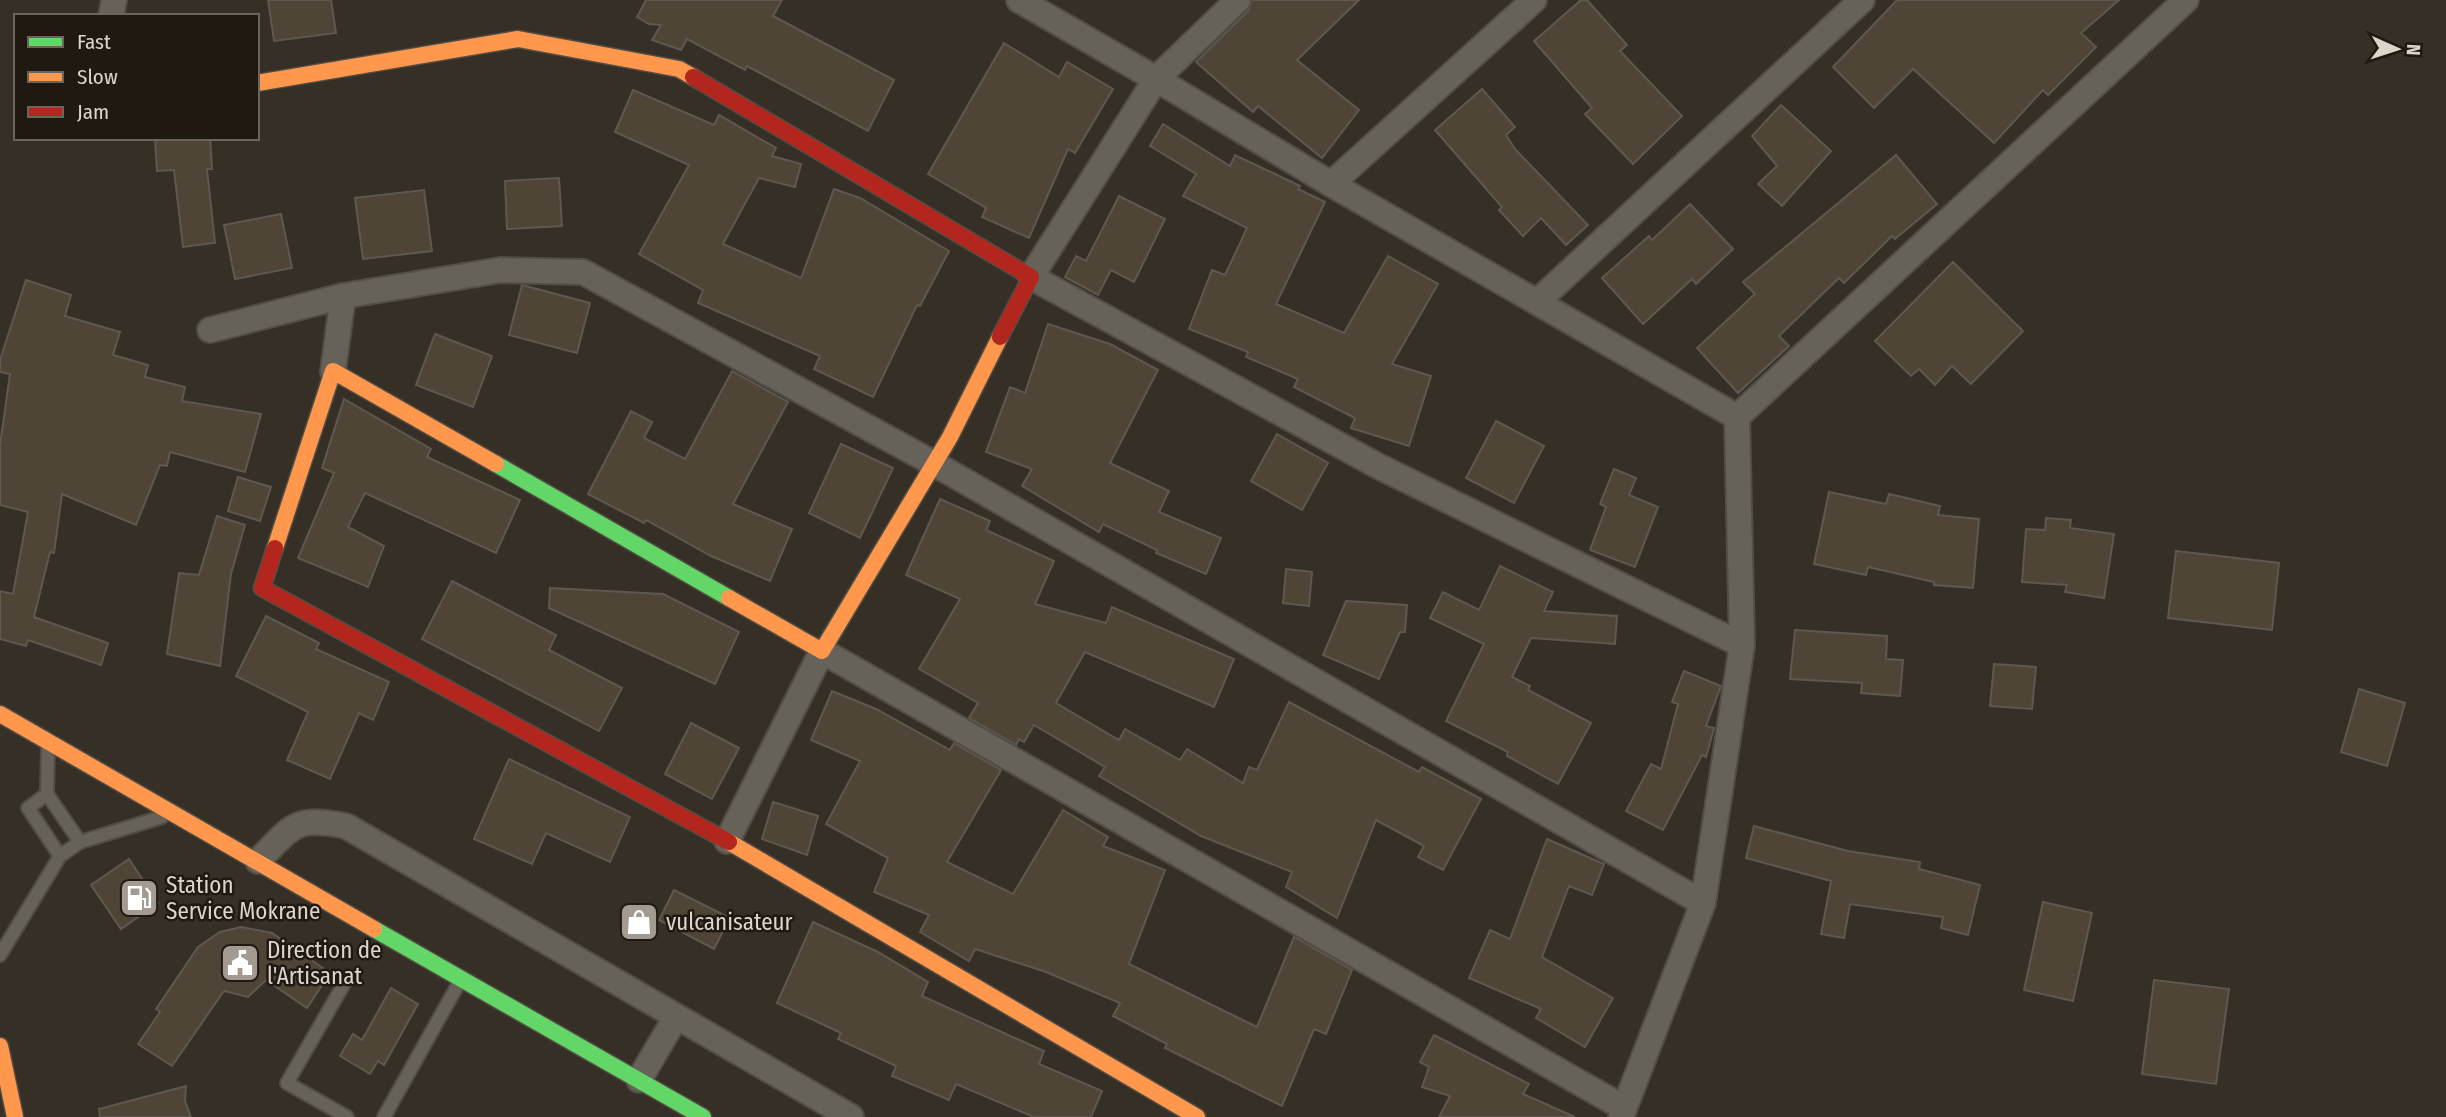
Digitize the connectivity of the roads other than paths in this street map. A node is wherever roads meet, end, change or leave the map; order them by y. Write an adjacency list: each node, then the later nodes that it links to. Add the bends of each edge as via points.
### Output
1 (1019, 0): 6 (street)
2 (1238, 0): 6 (street)
3 (1534, 0): 8 (street)
4 (1862, 0): 11 (street)
5 (2186, 0): 14 (street)
6 (1156, 79): 8 (street); 9 (street)
7 (259, 83): 9 (main road, via 518,39 679,69)
8 (1331, 184): 11 (street)
9 (1031, 277): 15 (main road); 16 (street, via 1378,466)
10 (343, 296): 12 (street); 13 (street); 15 (street, via 501,270 583,272)
11 (1538, 301): 14 (street)
12 (210, 330)
13 (333, 371): 17 (main road); 22 (main road, via 262,588)
14 (1737, 417): 16 (street)
15 (933, 463): 17 (main road); 26 (street)
16 (1742, 645): 26 (street)
17 (822, 651): 22 (street); 33 (street)
18 (0, 714): 19 (main road)
19 (48, 742): 20 (lane); 21 (main road)
20 (47, 794): 23 (lane); 24 (lane, via 28,808)
21 (176, 813): 23 (lane); 25 (main road)
22 (727, 841): 39 (main road)
23 (80, 842): 24 (lane)
24 (60, 856): 27 (lane)
25 (258, 861): 29 (main road); 30 (street, via 293,826 314,820 346,826)
26 (1703, 903): 33 (street)
27 (0, 955)
28 (348, 977): 35 (lane, via 287,1083)
29 (461, 978): 32 (main road); 36 (lane)
30 (676, 1017): 32 (street); 38 (street)
31 (0, 1046): 34 (main road)
32 (639, 1080): 37 (main road)
33 (1622, 1112)
34 (15, 1117)
35 (347, 1117)
36 (384, 1117)
37 (704, 1117)
38 (851, 1117)
39 (1197, 1117)

